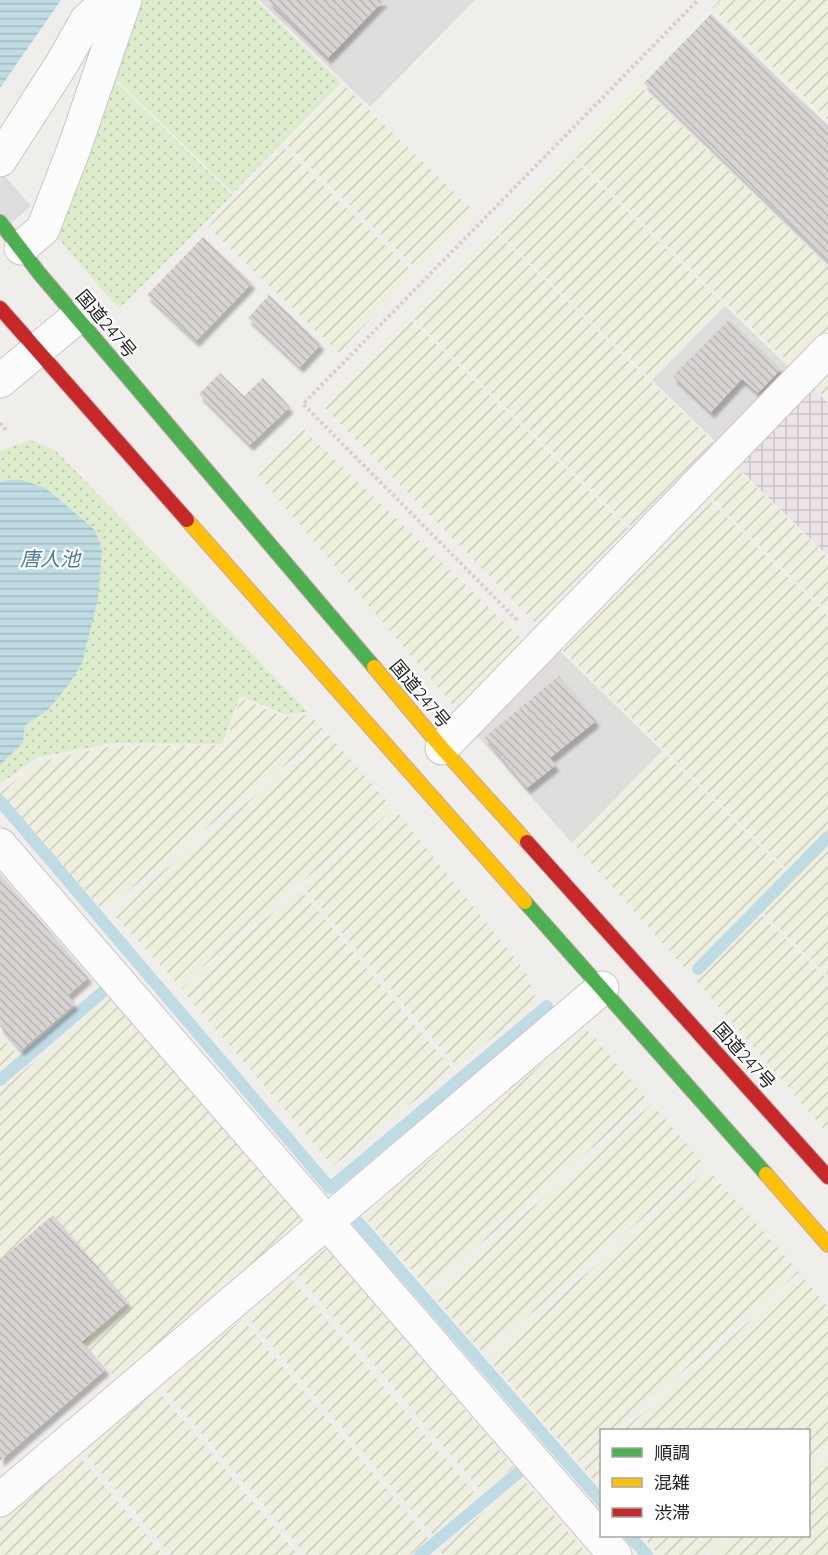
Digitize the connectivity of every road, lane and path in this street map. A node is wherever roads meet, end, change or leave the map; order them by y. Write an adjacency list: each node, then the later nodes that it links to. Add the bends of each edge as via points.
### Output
1 (108, 0): 4 (street, via 86,21)
2 (125, 0): 5 (street, via 43,229)
3 (698, 0): 13 (path, via 303,404)
4 (0, 160)
5 (9, 233): 7 (highway, 国道247号)
6 (0, 308): 8 (highway)
7 (76, 317): 8 (street); 14 (highway, 国道247号)
8 (38, 349): 10 (street); 16 (highway)
9 (828, 350): 13 (street)
10 (0, 381)
11 (0, 423): 12 (path)
12 (6, 430)
13 (541, 644): 14 (street)
14 (442, 748): 17 (highway, 国道247号)
15 (0, 845): 18 (street)
16 (602, 988): 18 (street); 19 (highway)
17 (828, 1177)
18 (326, 1223): 20 (street); 21 (street)
19 (828, 1245)
20 (0, 1500)
21 (615, 1555)

